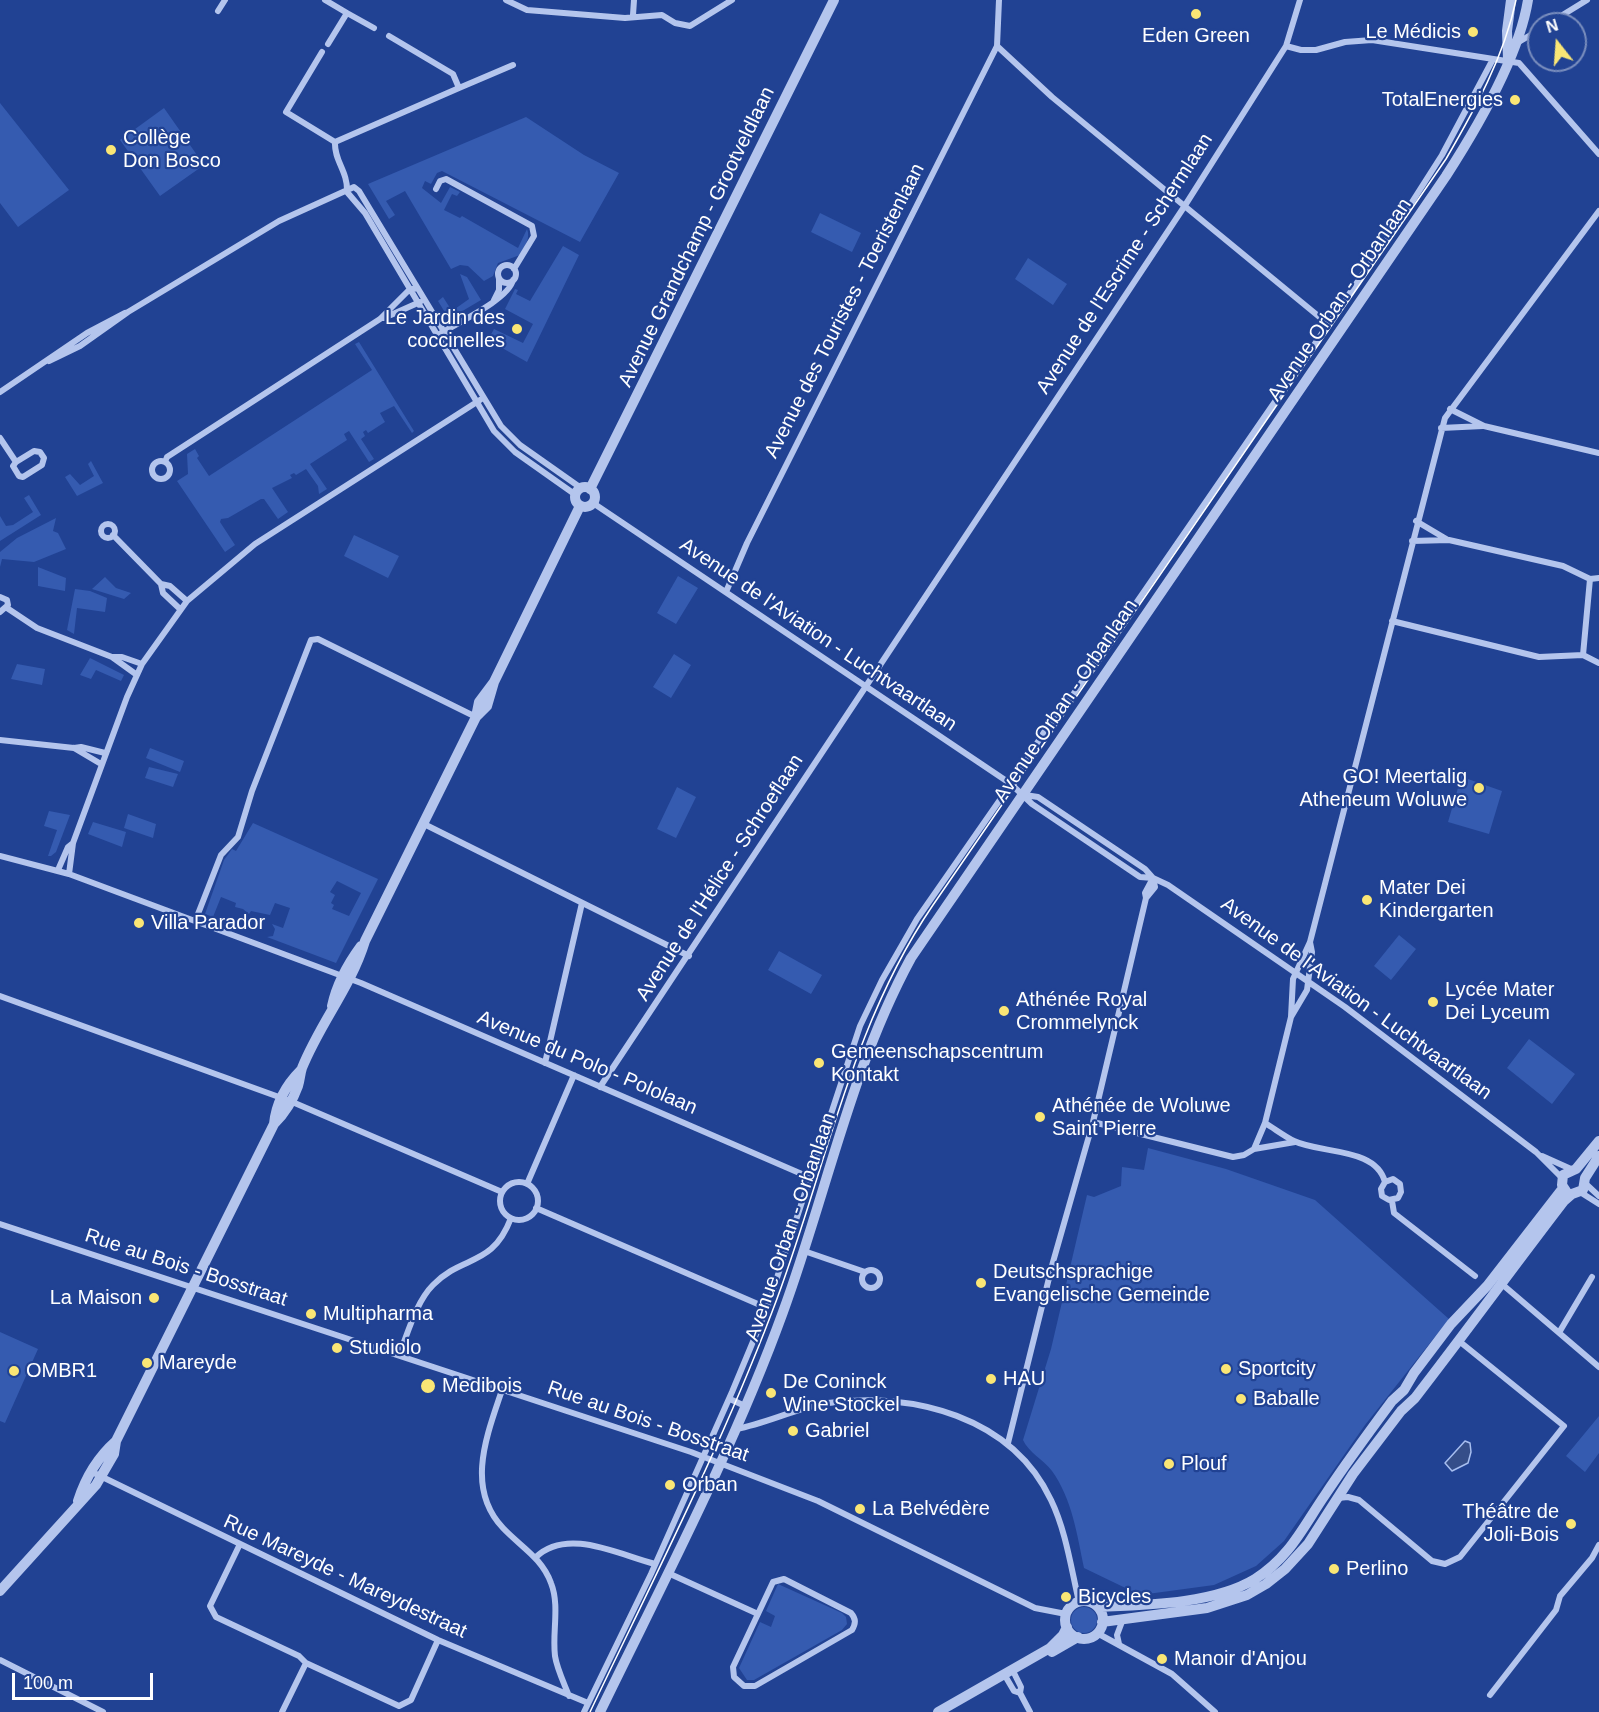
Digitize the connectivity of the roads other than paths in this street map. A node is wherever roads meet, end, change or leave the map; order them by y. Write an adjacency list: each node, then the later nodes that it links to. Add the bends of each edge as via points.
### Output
1 (225, 0): 12 (street)
2 (325, 0): 14 (street)
3 (506, 0): 15 (street, via 527,10 625,18)
4 (634, 0): 15 (street)
5 (732, 0): 15 (street, via 690,26 662,15)
6 (834, 0): 53 (street, Avenue Grandchamp - Grootveldlaan)
7 (999, 0): 21 (street)
8 (1300, 0): 22 (street, Avenue de l'Escrime - Schermlaan)
9 (1511, 0): 24 (street, Avenue Orban - Orbanlaan)
10 (1528, 0): 20 (street, Avenue Orban - Orbanlaan)
11 (1587, 0): 13 (street)
12 (218, 11)
13 (1568, 12)
14 (347, 13): 16 (street); 19 (street)
15 (633, 15)
16 (374, 28)
17 (389, 36): 27 (street, via 453,74)
18 (1527, 37): 20 (street)
19 (328, 44)
20 (1516, 44): 24 (street, Avenue Orban - Orbanlaan)
21 (997, 46): 32 (street); 62 (street, Avenue des Touristes - Toeristenlaan)
22 (1286, 46): 25 (street, via 1316,50 1372,40); 32 (street, Avenue de l'Escrime - Schermlaan)
23 (322, 52): 28 (street, via 286,112)
24 (1508, 60): 25 (street); 29 (street, via 1519,63); 81 (street, Avenue Orban - Orbanlaan, via 1476,127 1446,176)
25 (1492, 61): 42 (street, Avenue Orban - Orbanlaan, via 1442,155)
26 (513, 65): 27 (street)
27 (459, 88): 28 (street)
28 (335, 142): 30 (street, via 334,151 346,172)
29 (1599, 154)
30 (347, 189): 37 (street); 38 (street, via 354,187 359,191); 44 (street, via 279,221 93,329)
31 (436, 189): 34 (street, via 440,181 447,179 532,226 534,236)
32 (1184, 207): 42 (street); 74 (street, Avenue de l'Escrime - Schermlaan)
33 (1599, 211): 46 (street)
34 (514, 269): 35 (street, via 508,265 501,267); 36 (street)
35 (499, 278): 36 (street, via 504,282); 39 (street)
36 (513, 280): 39 (street, via 507,293)
37 (410, 289): 38 (street); 40 (street); 41 (street)
38 (418, 290): 40 (street)
39 (494, 300): 43 (street)
40 (421, 301): 41 (street); 43 (street)
41 (380, 319): 52 (street, via 176,451)
42 (1328, 324): 80 (street, Avenue Orban - Orbanlaan)
43 (440, 333): 45 (street)
44 (0, 392)
45 (480, 400): 53 (street, via 510,436); 53 (street, via 504,442 573,493); 64 (street, via 255,544)
46 (1450, 409): 47 (street); 48 (street)
47 (1484, 426): 48 (street); 50 (street)
48 (1442, 428): 55 (street)
49 (0, 438): 51 (street)
50 (1599, 453)
51 (16, 462): 51 (street, via 34,451 44,458 42,465 23,477 13,466)
52 (165, 462)
53 (582, 495): 54 (street, via 594,494); 75 (street, Avenue Grandchamp - Grootveldlaan, via 494,682 479,702)
54 (593, 503): 62 (street, Avenue de l'Aviation - Luchtvaartlaan)
55 (1416, 521): 57 (street); 58 (street)
56 (113, 536): 61 (street)
57 (1449, 540): 58 (street); 60 (street, via 1563,566)
58 (1412, 541): 68 (street)
59 (1599, 578): 60 (street)
60 (1590, 579): 69 (street)
61 (161, 584): 64 (street, via 170,586); 66 (street, via 163,592)
62 (726, 592): 74 (street, Avenue de l'Aviation - Luchtvaartlaan)
63 (0, 597): 65 (street, via 7,600)
64 (187, 601): 66 (street)
65 (7, 608): 67 (street); 70 (street, via 37,628)
66 (180, 609): 72 (street)
67 (0, 612)
68 (1392, 621): 69 (street, via 1539,657); 90 (street)
69 (1583, 655): 71 (street)
70 (112, 657): 72 (street); 73 (street)
71 (1599, 663)
72 (142, 664): 73 (street)
73 (137, 675): 78 (street)
74 (866, 687): 80 (street, Avenue de l'Aviation - Luchtvaartlaan); 91 (street, Avenue de l'Hélice - Schroeflaan)
75 (476, 717): 82 (street, Avenue Grandchamp - Grootveldlaan); 89 (street, via 318,639 310,640 238,837 221,855)
76 (0, 740): 77 (street)
77 (74, 748): 78 (street); 79 (street)
78 (105, 753): 79 (street)
79 (101, 764): 83 (street)
80 (1011, 784): 81 (street, Avenue de l'Aviation - Luchtvaartlaan); 109 (street, Avenue Orban - Orbanlaan, via 917,919 882,980 860,1026)
81 (1025, 795): 87 (street, Avenue de l'Aviation - Luchtvaartlaan, via 1032,804 1140,877); 120 (street, Avenue Orban - Orbanlaan, via 930,926 900,978 868,1053)
82 (424, 824): 88 (street); 93 (street, Avenue Grandchamp - Grootveldlaan)
83 (73, 843): 85 (street); 86 (street)
84 (0, 856): 85 (street, Avenue du Polo - Pololaan)
85 (58, 870): 86 (street, Avenue du Polo - Pololaan)
86 (69, 874): 89 (street, Avenue du Polo - Pololaan)
87 (1154, 878): 92 (street, Avenue de l'Aviation - Luchtvaartlaan); 101 (street, via 1147,885)
88 (582, 903): 91 (street); 97 (street)
89 (196, 919): 93 (street, Avenue du Polo - Pololaan)
90 (1310, 942): 92 (street); 94 (street)
91 (689, 956): 99 (street, Avenue de l'Hélice - Schroeflaan)
92 (1295, 971): 94 (street, Avenue de l'Aviation - Luchtvaartlaan); 96 (street, via 1290,1000)
93 (346, 977): 97 (street, Avenue du Polo - Pololaan); 100 (street, Avenue Grandchamp - Grootveldlaan, via 335,989 331,1010 301,1070 298,1086)
94 (1308, 981): 96 (street); 106 (street, Avenue de l'Aviation - Luchtvaartlaan)
95 (0, 996): 100 (street)
96 (1292, 1017): 102 (street)
97 (545, 1063): 98 (street, Avenue du Polo - Pololaan)
98 (574, 1075): 99 (street, Avenue du Polo - Pololaan); 111 (street)
99 (600, 1087): 109 (street, Avenue du Polo - Pololaan)
100 (286, 1099): 113 (street); 125 (street, Avenue Grandchamp - Grootveldlaan, via 283,1115 274,1124)
101 (1093, 1122): 105 (street, via 1233,1157); 135 (street, via 1055,1253)
102 (1265, 1123): 104 (street); 105 (street)
103 (1599, 1141): 108 (street)
104 (1295, 1142): 105 (street); 110 (street, via 1371,1161 1382,1171)
105 (1254, 1149)
106 (1536, 1152): 108 (street, Avenue de l'Aviation - Luchtvaartlaan); 112 (street, Avenue de l'Aviation - Luchtvaartlaan)
107 (1599, 1156): 112 (street)
108 (1574, 1169): 112 (street); 112 (street)
109 (811, 1178): 126 (street, Avenue Orban - Orbanlaan)
110 (1385, 1182): 115 (street, via 1381,1192); 115 (street, via 1393,1179 1400,1184 1400,1195)
111 (527, 1184): 113 (street, via 511,1183); 117 (street, via 537,1197)
112 (1575, 1185): 114 (street); 116 (street); 124 (street, via 1515,1263); 149 (street, via 1451,1324 1316,1507 1300,1537 1273,1566 1254,1579 1217,1594)
113 (502, 1192): 118 (street, via 500,1205)
114 (1599, 1196)
115 (1392, 1201): 122 (street, via 1394,1213)
116 (1599, 1204)
117 (536, 1208): 118 (street, via 528,1217); 126 (street)
118 (511, 1218): 129 (street, via 489,1252 444,1275 432,1286)
119 (0, 1224): 125 (street, Rue au Bois - Bosstraat)
120 (804, 1251): 121 (street); 133 (street, Avenue Orban - Orbanlaan)
121 (865, 1272)
122 (1475, 1276)
123 (1592, 1277): 127 (street)
124 (1503, 1285): 127 (street); 128 (street)
125 (192, 1287): 129 (street, Rue au Bois - Bosstraat); 138 (street, Avenue Grandchamp - Grootveldlaan)
126 (766, 1308): 132 (street, Avenue Orban - Orbanlaan)
127 (1560, 1331): 130 (street, via 1564,1339)
128 (1459, 1341): 139 (street, via 1401,1411); 139 (street, via 1564,1426 1460,1557 1445,1564 1432,1561 1359,1500)
129 (399, 1355): 131 (street, Rue au Bois - Bosstraat)
130 (1599, 1366)
131 (502, 1390): 136 (street, Rue au Bois - Bosstraat); 142 (street, via 485,1443 480,1472 482,1491 503,1528)
132 (730, 1399): 133 (street); 136 (street, Avenue Orban - Orbanlaan)
133 (745, 1406): 134 (street, Avenue Orban - Orbanlaan)
134 (736, 1429): 135 (street, via 826,1404 873,1400 927,1405 969,1420); 137 (street, Avenue Orban - Orbanlaan)
135 (1008, 1443): 148 (street, via 1033,1469 1054,1506)
136 (703, 1457): 137 (street, Rue au Bois - Bosstraat); 144 (street, Avenue Orban - Orbanlaan)
137 (721, 1463): 146 (street, Avenue Orban - Orbanlaan); 151 (street, Rue au Bois - Bosstraat, via 818,1501 1043,1610)
138 (96, 1475): 141 (street, Rue Mareyde - Mareydestraat); 147 (street, Avenue Grandchamp - Grootveldlaan, via 53,1535)
139 (1338, 1498): 152 (street, via 1298,1556 1259,1589 1207,1608)
140 (1599, 1545): 143 (street)
141 (239, 1546): 156 (street, Rue Mareyde - Mareydestraat); 159 (street, via 210,1606 212,1612 300,1656)
142 (536, 1557): 144 (street, via 543,1551 573,1544 603,1548); 162 (street, via 549,1575 555,1593 555,1658)
143 (1592, 1558): 145 (street); 161 (street)
144 (655, 1564): 163 (street, Avenue Orban - Orbanlaan)
145 (1599, 1564)
146 (667, 1572): 150 (street); 167 (street, Avenue Orban - Orbanlaan)
147 (0, 1591)
148 (1078, 1602): 149 (street); 151 (street)
149 (1098, 1607): 154 (street)
150 (758, 1614): 150 (street, via 732,1673 749,1687 855,1625 851,1613 784,1579 773,1582)
151 (1066, 1614): 153 (street)
152 (1123, 1619): 154 (street); 157 (street, via 1117,1635)
153 (1067, 1627): 155 (street); 160 (street, via 1057,1643)
154 (1100, 1628): 155 (street, via 1089,1638); 157 (street)
155 (1078, 1637): 160 (street)
156 (438, 1640): 159 (street, via 411,1700 399,1706); 162 (street, Rue Mareyde - Mareydestraat)
157 (1119, 1644): 171 (street, via 1172,1674)
158 (0, 1660): 164 (street)
159 (306, 1663): 165 (street)
160 (1009, 1674): 168 (street); 169 (street); 170 (street, via 1014,1691 1020,1693)
161 (1490, 1695)
162 (569, 1696): 163 (street, Rue Mareyde - Mareydestraat)
163 (588, 1703): 166 (street, Avenue Orban - Orbanlaan)
164 (103, 1712)
165 (282, 1712)
166 (584, 1712)
167 (600, 1712)
168 (938, 1712)
169 (948, 1712)
170 (1030, 1712)
171 (1215, 1712)

